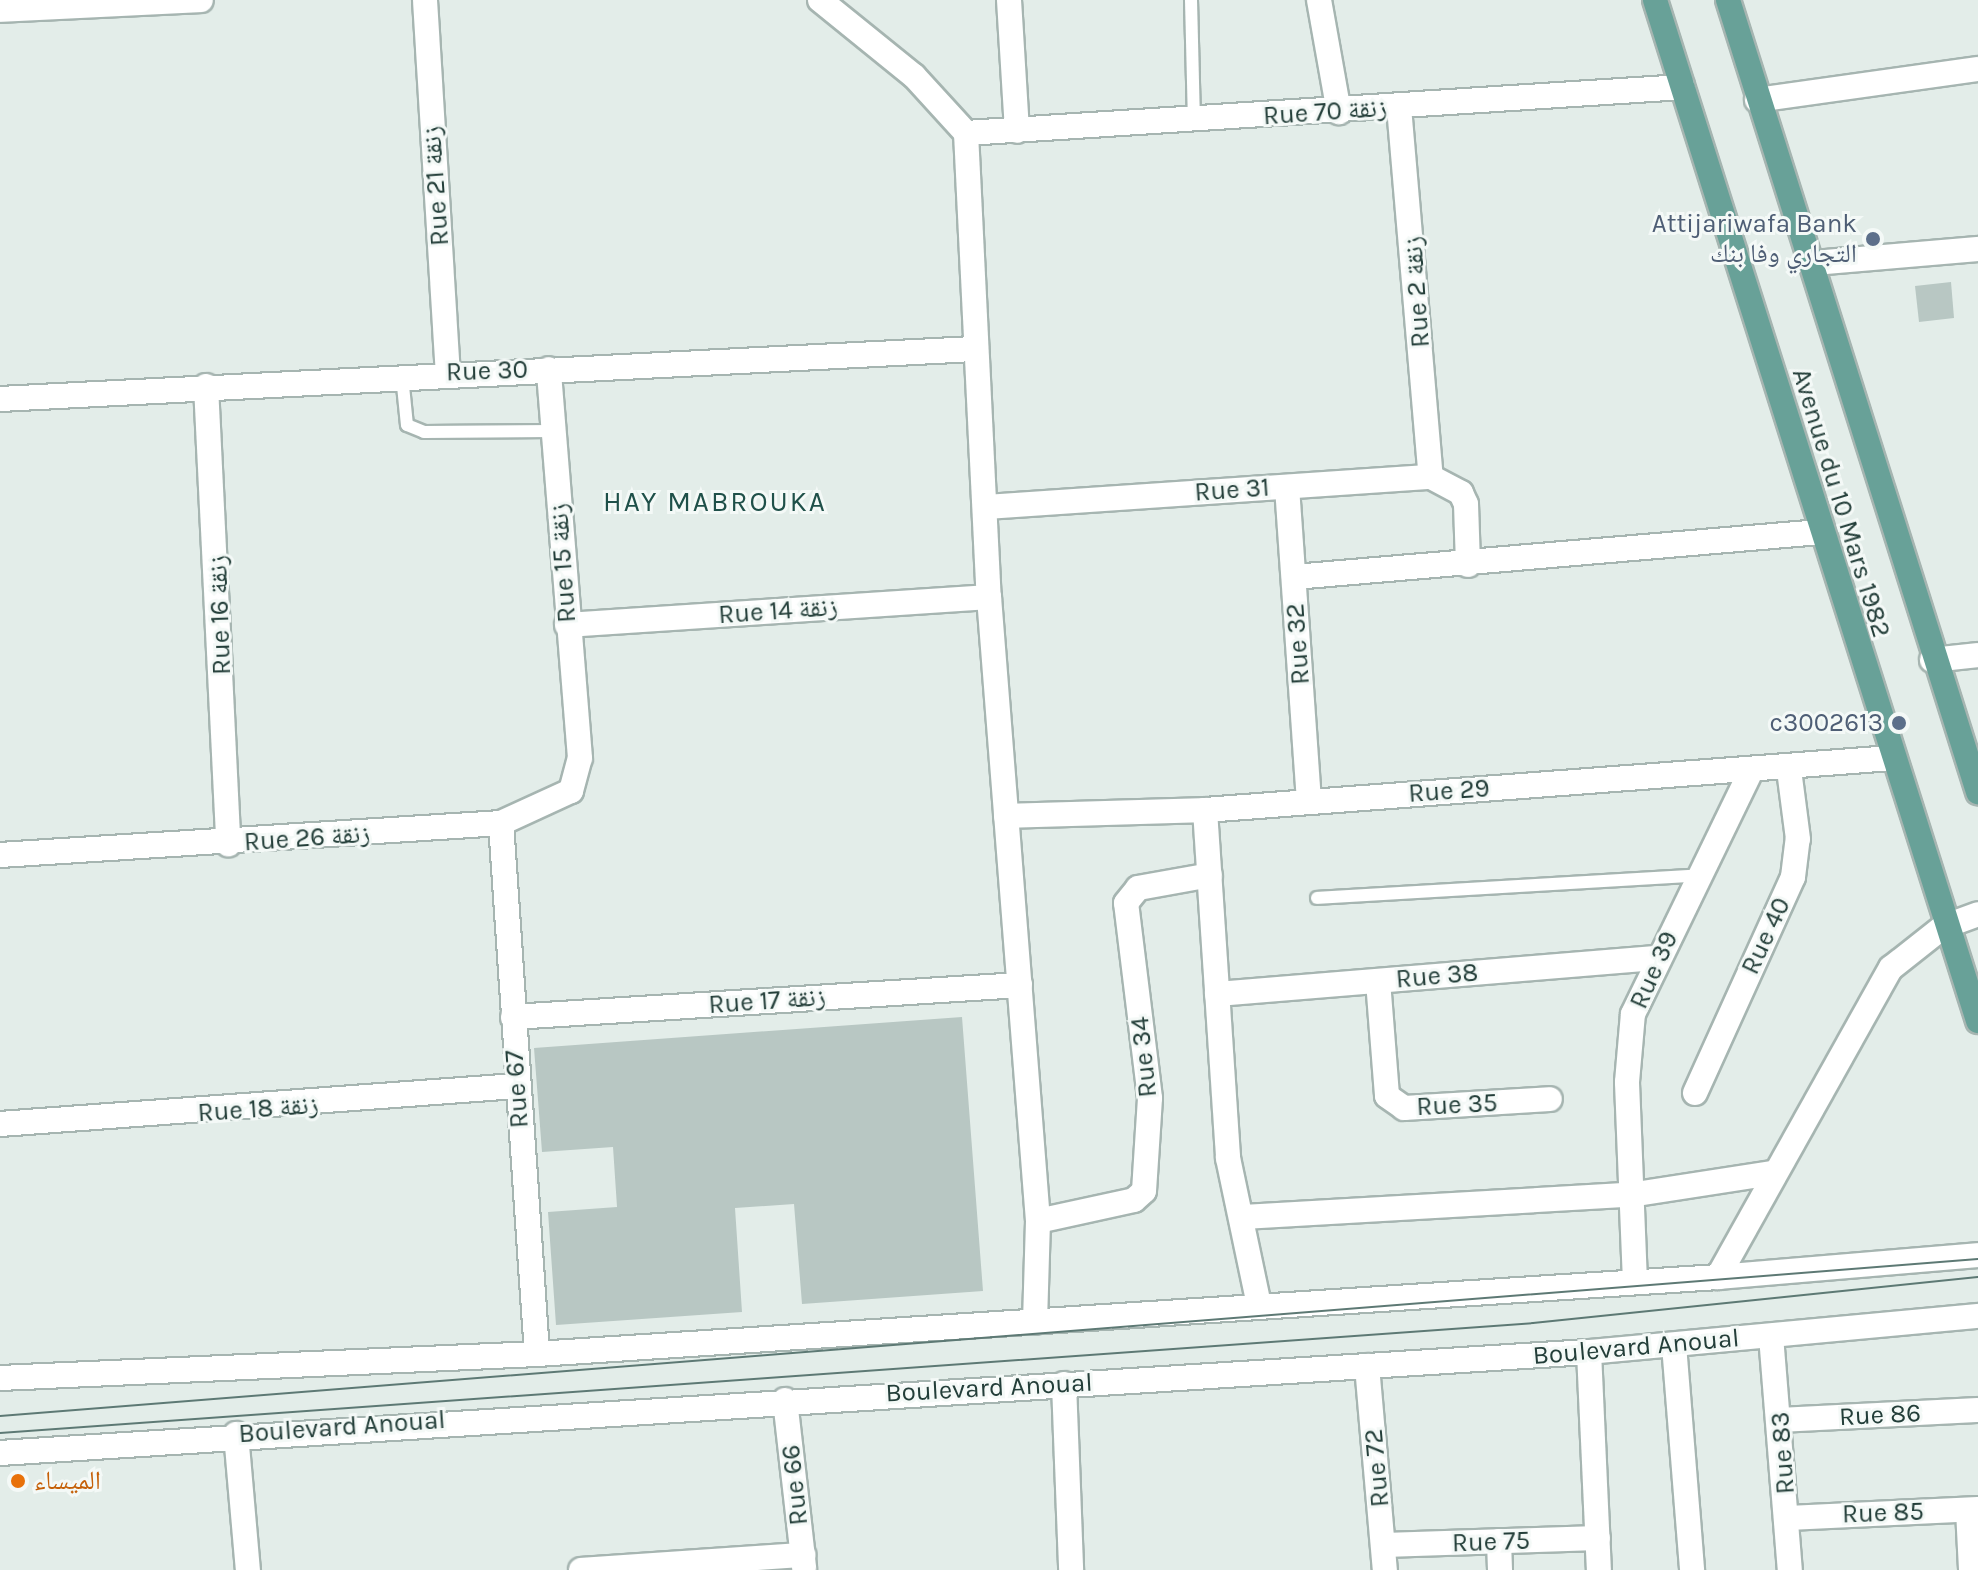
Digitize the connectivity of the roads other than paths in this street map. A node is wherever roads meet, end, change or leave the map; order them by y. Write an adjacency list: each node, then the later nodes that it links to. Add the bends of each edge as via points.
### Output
1 (425, 0): 22 (street, Rue 21 زنقة)
2 (820, 0): 17 (street, via 914,76)
3 (1009, 0): 16 (street)
4 (1191, 0): 15 (lane)
5 (1319, 0): 14 (street)
6 (1655, 0): 11 (main road, Avenue du 10 Mars 1982)
7 (1728, 0): 12 (main road, Avenue du 10 Mars 1982)
8 (185, 1): 9 (street)
9 (0, 10)
10 (1978, 69): 12 (street)
11 (1683, 87): 13 (street, Rue 70 زنقة); 30 (main road, Avenue du 10 Mars 1982)
12 (1757, 100): 19 (main road, Avenue du 10 Mars 1982)
13 (1399, 107): 14 (street, Rue 70 زنقة); 27 (street, Rue 2 زنقة)
14 (1339, 112): 15 (street, Rue 70 زنقة)
15 (1194, 120): 16 (street, Rue 70 زنقة)
16 (1017, 131): 17 (street, Rue 70 زنقة)
17 (966, 133): 20 (street)
18 (1978, 249): 19 (street)
19 (1814, 263): 36 (main road, Avenue du 10 Mars 1982)
20 (974, 349): 21 (street, Rue 30); 29 (street)
21 (549, 369): 22 (street, Rue 30); 26 (street, Rue 15 زنقة)
22 (448, 373): 23 (street, Rue 30)
23 (402, 375): 24 (street, Rue 30); 26 (lane, via 407,425 424,432)
24 (206, 386): 25 (street, Rue 30); 46 (street, Rue 16 زنقة)
25 (0, 399)
26 (553, 431): 34 (street, Rue 15 زنقة)
27 (1431, 477): 28 (street, Rue 31); 31 (street, via 1452,486 1466,504)
28 (1287, 487): 29 (street, Rue 31); 32 (street, Rue 32)
29 (986, 507): 33 (street)
30 (1820, 532): 31 (street); 38 (main road, Avenue du 10 Mars 1982)
31 (1468, 565): 32 (street)
32 (1294, 577): 42 (street, Rue 32)
33 (989, 597): 34 (street, Rue 14 زنقة); 44 (street)
34 (567, 625): 37 (street, Rue 15 زنقة)
35 (1978, 655): 36 (street)
36 (1932, 660): 41 (main road, Avenue du 10 Mars 1982)
37 (580, 758): 45 (street, Rue 26 زنقة, via 571,791)
38 (1891, 758): 39 (street, Rue 29); 52 (main road, Avenue du 10 Mars 1982)
39 (1789, 770): 40 (street, Rue 29); 60 (street, Rue 40, via 1798,839 1793,877)
40 (1751, 771): 42 (street, Rue 29); 49 (street, Rue 39)
41 (1978, 792)
42 (1309, 800): 43 (street, Rue 29)
43 (1205, 810): 44 (street, Rue 29); 48 (street)
44 (1006, 816): 55 (street)
45 (501, 823): 46 (street, Rue 26 زنقة); 57 (street, Rue 67)
46 (228, 844): 47 (street, Rue 26 زنقة)
47 (0, 855)
48 (1210, 875): 56 (street); 66 (street, Rue 34, via 1138,888 1126,903 1150,1098 1144,1191 1134,1200)
49 (1699, 875): 50 (lane); 53 (street, Rue 39)
50 (1317, 898)
51 (1978, 914): 52 (street)
52 (1943, 927): 58 (main road, Avenue du 10 Mars 1982); 63 (street, via 1891,968)
53 (1656, 958): 54 (street, Rue 38); 64 (street, Rue 39, via 1628,1049)
54 (1378, 981): 56 (street, Rue 38); 61 (street, Rue 35, via 1387,1096 1404,1108)
55 (1020, 985): 57 (street, Rue 17 زنقة); 66 (street)
56 (1217, 994): 65 (street, via 1228,1158)
57 (513, 1017): 59 (street, Rue 67)
58 (1978, 1021)
59 (516, 1086): 62 (street, Rue 18 زنقة); 76 (street, Rue 67)
60 (1695, 1093)
61 (1550, 1099)
62 (0, 1124)
63 (1772, 1173): 64 (street); 68 (street)
64 (1636, 1194): 65 (street); 69 (street, Rue 39)
65 (1243, 1217): 70 (street)
66 (1038, 1221): 72 (street)
67 (1978, 1255): 68 (street)
68 (1718, 1277): 69 (street)
69 (1635, 1282): 70 (street)
70 (1259, 1305): 72 (street)
71 (1978, 1316): 73 (street, Boulevard Anoual)
72 (1035, 1322): 76 (street)
73 (1771, 1336): 74 (street, Boulevard Anoual); 82 (street, Rue 83)
74 (1674, 1345): 75 (street, Boulevard Anoual); 97 (street)
75 (1589, 1352): 77 (street, Boulevard Anoual); 87 (street)
76 (537, 1354): 78 (street)
77 (1367, 1366): 79 (street, Boulevard Anoual); 89 (street, Rue 72)
78 (0, 1378)
79 (1064, 1384): 80 (street, Boulevard Anoual); 93 (street)
80 (785, 1400): 83 (street, Boulevard Anoual); 90 (street, Rue 66)
81 (1978, 1410): 82 (street, Rue 86)
82 (1781, 1420): 86 (street, Rue 83)
83 (236, 1434): 84 (street, Boulevard Anoual); 91 (street)
84 (0, 1453)
85 (1973, 1510): 86 (street, Rue 85); 99 (street)
86 (1788, 1518): 98 (street, Rue 83)
87 (1598, 1538): 88 (street, Rue 75); 96 (street)
88 (1499, 1541): 89 (street, Rue 75); 95 (street)
89 (1384, 1545): 94 (street, Rue 72)
90 (803, 1562): 92 (street)
91 (248, 1570)
92 (581, 1570)
93 (1071, 1570)
94 (1385, 1570)
95 (1500, 1570)
96 (1599, 1570)
97 (1692, 1570)
98 (1790, 1570)
99 (1971, 1570)

